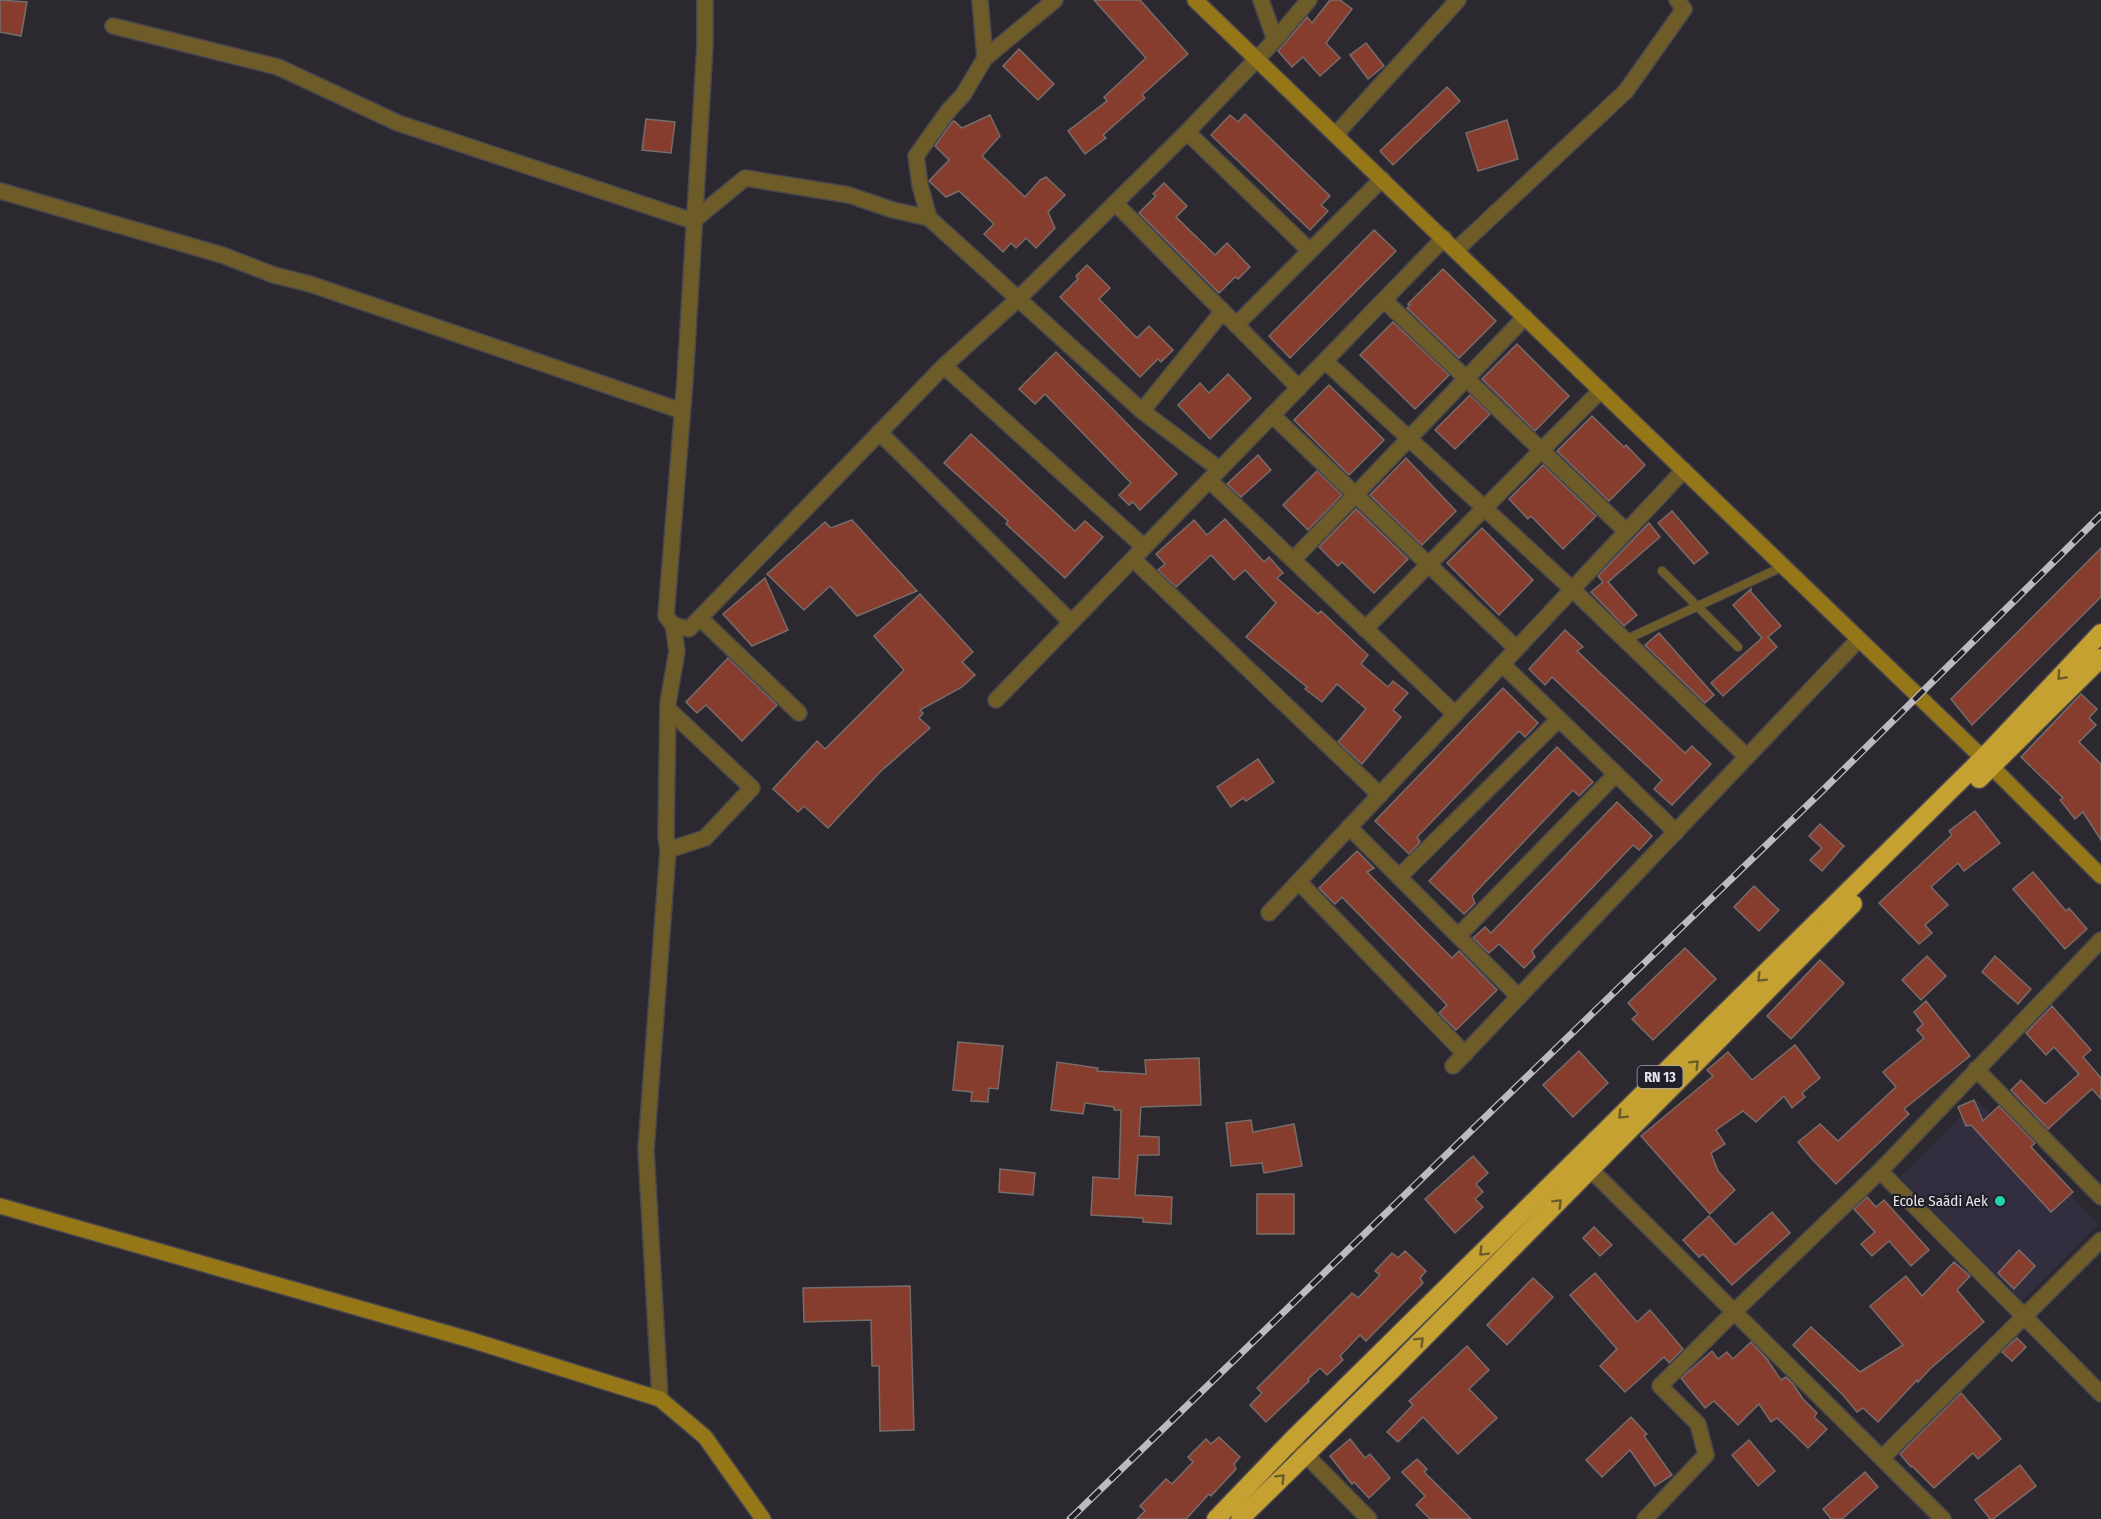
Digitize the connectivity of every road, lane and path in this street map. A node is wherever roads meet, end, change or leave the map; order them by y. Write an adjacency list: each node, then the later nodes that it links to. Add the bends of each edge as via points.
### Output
1 (705, 0): 19 (street)
2 (980, 0): 11 (street)
3 (1054, 0): 11 (street)
4 (1196, 0): 12 (main road)
5 (1261, 0): 10 (street)
6 (1310, 0): 10 (street)
7 (1458, 0): 14 (street)
8 (1677, 0): 21 (street, via 1684,9 1626,91)
9 (113, 26): 19 (street, via 278,67 398,123)
10 (1275, 40): 12 (street)
11 (985, 58): 18 (street, via 963,95 916,156)
12 (1257, 58): 13 (street); 14 (main road)
13 (1187, 132): 17 (street); 22 (street)
14 (1336, 134): 15 (main road)
15 (1382, 179): 20 (main road); 22 (street)
16 (0, 191): 33 (street, via 222,255)
17 (1116, 204): 23 (street); 25 (street)
18 (929, 218): 19 (street, via 849,195 745,178); 23 (street)
19 (693, 221): 33 (street)
20 (1444, 238): 21 (main road); 24 (street)
21 (1456, 250): 26 (main road)
22 (1310, 251): 27 (street)
23 (1018, 299): 29 (street); 34 (street)
24 (1384, 300): 28 (street); 30 (street)
25 (1223, 311): 27 (street); 34 (street)
26 (1526, 317): 30 (street); 32 (main road)
27 (1236, 325): 31 (street)
28 (1325, 361): 31 (street); 37 (street)
29 (944, 366): 36 (street); 44 (street)
30 (1467, 379): 37 (street); 38 (street)
31 (1299, 388): 35 (street)
32 (1601, 390): 38 (street); 39 (main road)
33 (682, 411): 54 (street, via 666,616)
34 (1142, 411): 40 (street)
35 (1272, 415): 40 (street); 41 (street)
36 (879, 432): 52 (street); 53 (street)
37 (1409, 438): 41 (street); 42 (street)
38 (1542, 450): 42 (street); 43 (street)
39 (1684, 470): 43 (street); 48 (main road)
40 (1214, 475): 44 (street); 46 (street)
41 (1355, 495): 46 (street); 47 (street)
42 (1484, 508): 47 (street); 50 (street)
43 (1626, 531): 50 (street)
44 (1144, 547): 45 (street)
45 (1133, 559): 53 (street); 71 (street)
46 (1293, 560): 55 (street)
47 (1429, 564): 55 (street); 60 (street)
48 (1784, 566): 51 (lane); 57 (main road)
49 (1662, 571): 51 (lane)
50 (1572, 589): 58 (street); 60 (street)
51 (1698, 607): 58 (lane); 59 (lane)
52 (700, 618): 54 (street, via 689,629); 65 (street)
53 (1071, 622): 63 (street)
54 (673, 625): 64 (street, via 677,651)
55 (1365, 629): 66 (street)
56 (2101, 633): 69 (highway, RN 13, one-way to 69)
57 (1859, 639): 68 (street); 69 (main road)
58 (1625, 640): 68 (street)
59 (1738, 647)
60 (1516, 648): 62 (street)
61 (2101, 658): 69 (highway, RN 13)
62 (1502, 664): 66 (street); 67 (street)
63 (996, 700)
64 (668, 709): 74 (street); 74 (street, via 752,788 705,838)
65 (799, 713)
66 (1455, 714): 71 (street)
67 (1558, 719): 70 (street); 76 (street)
68 (1747, 757): 73 (street)
69 (1988, 763): 75 (main road); 85 (highway, RN 13, via 1912,844)
70 (1616, 774): 73 (street); 79 (street)
71 (1380, 795): 72 (street)
72 (1349, 827): 76 (street); 77 (street)
73 (1676, 832): 81 (street)
74 (668, 850): 93 (street, via 646,1150)
75 (2101, 876)
76 (1399, 877): 79 (street)
77 (1299, 882): 78 (street); 82 (street)
78 (1269, 913)
79 (1458, 936): 81 (street)
80 (2101, 940): 84 (street)
81 (1519, 997): 82 (street)
82 (1465, 1054): 83 (street)
83 (1453, 1066)
84 (1976, 1069): 86 (street); 87 (street)
85 (1584, 1164): 90 (street); 94 (highway, RN 13, one-way to 94); 95 (highway, RN 13, one-way to 85, via 1391,1371)
86 (1880, 1171): 90 (street); 91 (street)
87 (2101, 1197)
88 (0, 1206): 93 (main road, via 471,1340)
89 (2101, 1240): 91 (street)
90 (1735, 1311): 96 (street); 101 (street, via 1660,1386 1698,1424 1706,1455)
91 (2024, 1316): 92 (street); 96 (street)
92 (2101, 1394)
93 (660, 1399): 97 (main road, via 705,1437)
94 (1291, 1441): 95 (street); 98 (highway, RN 13)
95 (1305, 1453): 99 (highway, RN 13, one-way to 95); 100 (street)
96 (1882, 1458): 102 (street)
97 (763, 1519)
98 (1216, 1519)
99 (1240, 1519)
100 (1369, 1519)
101 (1645, 1519)
102 (1943, 1519)

